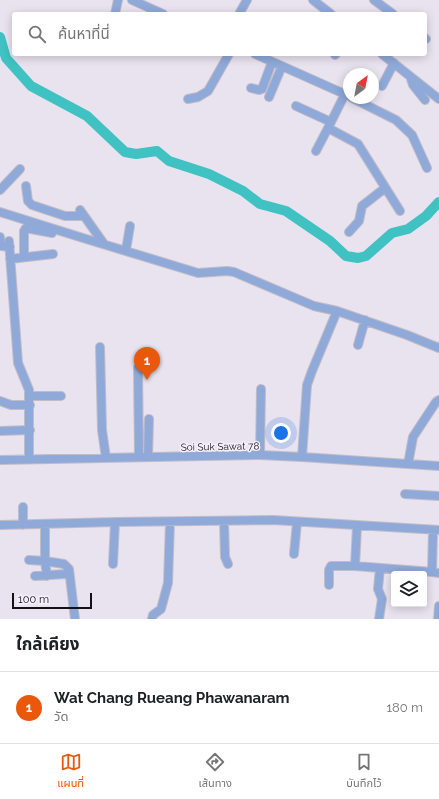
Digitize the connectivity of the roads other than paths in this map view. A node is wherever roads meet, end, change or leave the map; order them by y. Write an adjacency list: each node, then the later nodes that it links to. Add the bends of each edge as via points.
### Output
1 (118, 0): 6 (street)
2 (132, 0): 7 (street)
3 (313, 0): 9 (street)
4 (374, 0): 10 (street)
5 (244, 1): 8 (street)
6 (115, 12)
7 (159, 12)
8 (240, 12)
9 (328, 12)
10 (390, 12)
11 (228, 56): 22 (street, via 208,91)
12 (259, 56): 14 (street)
13 (385, 56): 15 (street)
14 (272, 62): 16 (street); 19 (street, via 262,89)
15 (394, 63): 17 (street); 18 (street)
16 (282, 66): 20 (street); 21 (street)
17 (410, 76): 23 (street); 24 (street, via 413,85)
18 (382, 86)
19 (251, 88)
20 (343, 93)
21 (269, 97)
22 (188, 99)
23 (439, 99)
24 (425, 100)
25 (344, 104): 28 (street)
26 (365, 104): 30 (street, via 396,120 412,135)
27 (296, 106): 28 (street)
28 (330, 125): 29 (street); 33 (street, via 358,144)
29 (316, 151)
30 (427, 168)
31 (20, 169): 34 (street)
32 (26, 186): 41 (street, via 28,201 32,205 65,216 82,213)
33 (386, 188): 35 (street); 38 (street, via 362,206 359,221)
34 (0, 190)
35 (400, 211)
36 (0, 212): 41 (street)
37 (130, 226): 43 (street)
38 (349, 232)
39 (54, 233): 45 (street, via 26,228)
40 (0, 237): 42 (street)
41 (104, 244): 43 (street)
42 (0, 246): 46 (street, via 10,244)
43 (126, 250): 47 (street, via 198,273 234,272 314,306)
44 (53, 254): 45 (street)
45 (24, 257): 46 (street)
46 (10, 259): 54 (street, via 18,363)
47 (337, 311): 48 (street); 65 (street, via 307,386)
48 (365, 320): 49 (street); 51 (street)
49 (358, 344)
50 (100, 347): 66 (street, via 102,430)
51 (439, 348)
52 (138, 368): 63 (street)
53 (261, 389): 62 (street)
54 (30, 396): 55 (street); 58 (street)
55 (61, 396)
56 (439, 400): 69 (street, via 413,437)
57 (0, 401): 58 (street, via 11,405)
58 (30, 405): 60 (street)
59 (149, 419): 64 (street)
60 (30, 430): 61 (street); 67 (street)
61 (0, 431)
62 (260, 455): 64 (street, Soi Suk Sawat 78); 65 (street, Soi Suk Sawat 78)
63 (139, 457): 64 (street, Soi Suk Sawat 78); 66 (street, Soi Suk Sawat 78)
64 (148, 457)
65 (302, 457): 69 (street, Soi Suk Sawat 78)
66 (106, 458): 67 (street, Soi Suk Sawat 78)
67 (29, 459): 68 (street, Soi Suk Sawat 78)
68 (0, 460)
69 (408, 464): 70 (street, Soi Suk Sawat 78)
70 (439, 466)
71 (405, 494): 72 (street)
72 (439, 496)
73 (23, 507): 79 (street)
74 (224, 521): 76 (street); 77 (street); 87 (street, via 225,557)
75 (115, 522): 76 (street); 78 (street); 86 (street)
76 (170, 522): 97 (street, via 168,583 161,609)
77 (297, 522): 81 (street); 83 (street)
78 (45, 524): 79 (street); 85 (street)
79 (23, 525): 80 (street)
80 (0, 526)
81 (357, 526): 82 (street); 88 (street)
82 (436, 530): 90 (street)
83 (294, 554)
84 (29, 560): 85 (street)
85 (45, 561): 93 (street); 96 (street, via 64,564 69,568)
86 (113, 564)
87 (228, 564)
88 (355, 566): 89 (street); 94 (street, via 331,566)
89 (380, 568): 90 (street); 98 (street, via 378,589 382,599)
90 (436, 573)
91 (65, 574): 93 (street)
92 (35, 576): 93 (street)
93 (47, 576)
94 (329, 585)
95 (439, 606): 99 (street)
96 (74, 619)
97 (152, 619)
98 (379, 619)
99 (438, 619)

